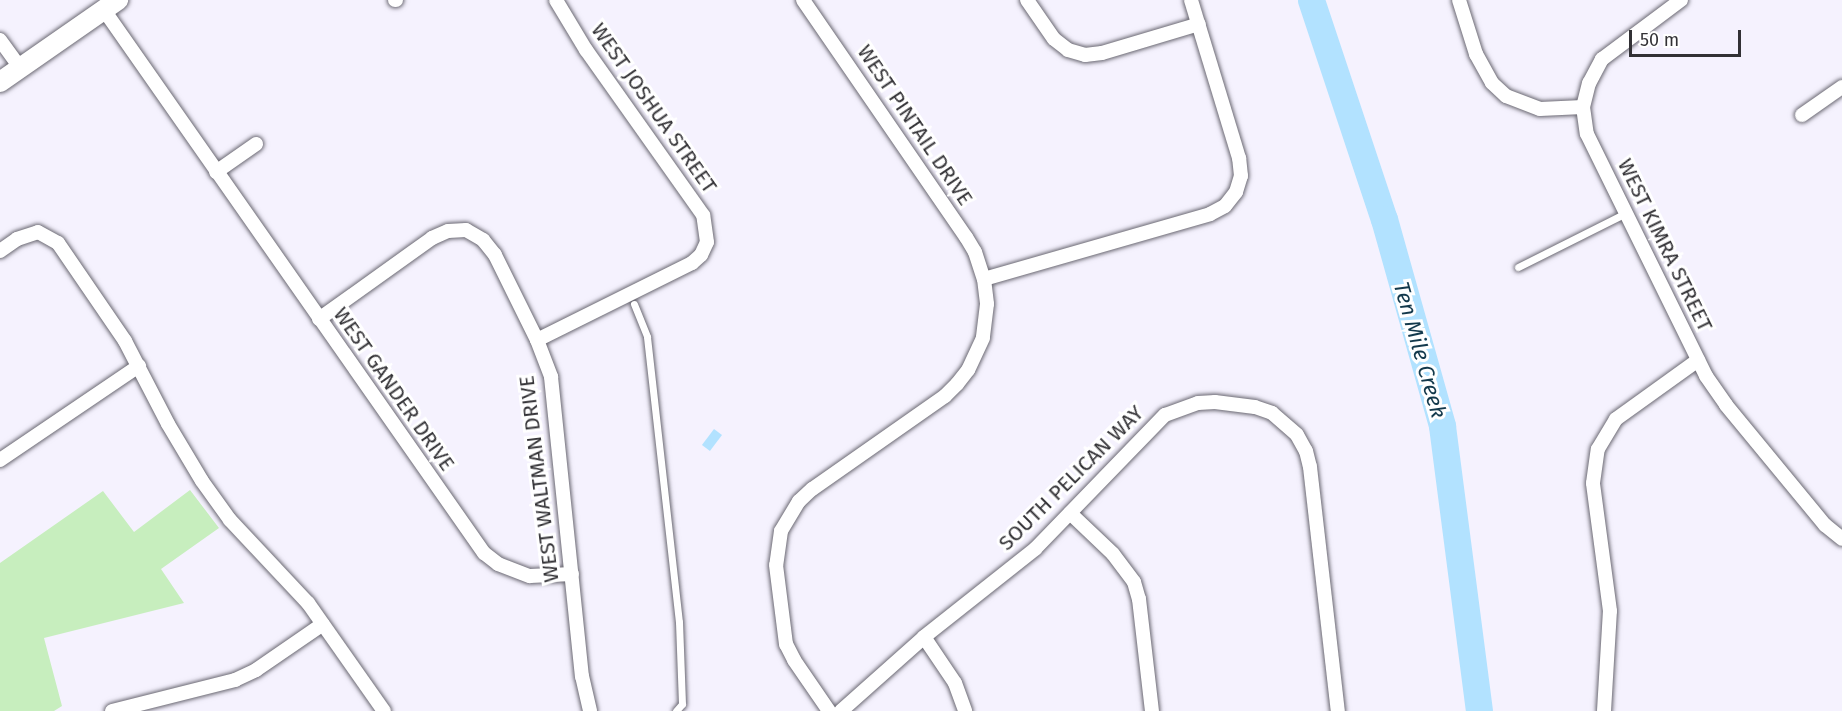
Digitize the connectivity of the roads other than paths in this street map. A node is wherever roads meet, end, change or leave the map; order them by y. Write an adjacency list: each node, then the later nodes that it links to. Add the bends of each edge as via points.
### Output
1 (556, 0): 23 (street, WEST JOSHUA STREET, via 586,50 703,215 707,242 692,263)
2 (803, 0): 20 (street, WEST PINTAIL DRIVE, via 966,237)
3 (1027, 0): 8 (street, via 1054,39 1068,50 1084,55)
4 (1191, 0): 8 (street)
5 (1459, 0): 13 (street, via 1476,54 1492,83 1506,96 1540,109)
6 (1681, 0): 13 (street, via 1602,59 1589,82)
7 (111, 5): 10 (street); 16 (street, WEST GANDER DRIVE)
8 (1199, 24): 20 (street, via 1239,158 1241,176 1236,192 1225,206 1210,214)
9 (0, 40): 10 (street)
10 (20, 68): 11 (street)
11 (0, 82)
12 (1842, 87): 14 (street)
13 (1583, 107): 17 (street, WEST KIMRA STREET, via 1587,134)
14 (1802, 115)
15 (256, 144): 16 (street)
16 (216, 172): 22 (street, WEST GANDER DRIVE)
17 (1626, 213): 19 (lane); 24 (street, WEST KIMRA STREET)
18 (0, 251): 25 (street, via 17,239 38,232 58,243)
19 (1518, 267)
20 (984, 279): 36 (street, WEST PINTAIL DRIVE, via 987,304 983,338 957,384 812,489 799,501 781,531 776,565 786,644)
21 (634, 304): 35 (lane, via 647,337 679,622 682,704)
22 (319, 319): 23 (street, WEST WALTMAN DRIVE, via 432,238 448,231 466,230 483,240 495,255); 29 (street, WEST GANDER DRIVE, via 484,553 506,568 530,576)
23 (537, 340): 29 (street, WEST WALTMAN DRIVE, via 551,377)
24 (1698, 360): 28 (street, WEST KIMRA STREET, via 1726,405 1825,525); 41 (street, via 1616,419 1598,449 1593,483 1610,611)
25 (139, 366): 26 (street); 30 (street, via 202,481 230,520)
26 (0, 460)
27 (1070, 513): 31 (street, SOUTH PELICAN WAY, via 1035,549); 39 (street, via 1113,554 1134,582); 40 (street, SOUTH PELICAN WAY, via 1151,426 1181,407 1215,402 1272,413 1297,435 1310,468)
28 (1842, 539)
29 (572, 574): 34 (street, WEST WALTMAN DRIVE, via 582,676)
30 (323, 624): 32 (street, via 235,680); 33 (street)
31 (924, 637): 37 (street, SOUTH PELICAN WAY); 38 (street, via 955,683)
32 (112, 711)
33 (384, 711)
34 (590, 711)
35 (676, 711)
36 (829, 711)
37 (841, 711)
38 (965, 711)
39 (1152, 711)
40 (1338, 711)
41 (1604, 711)

